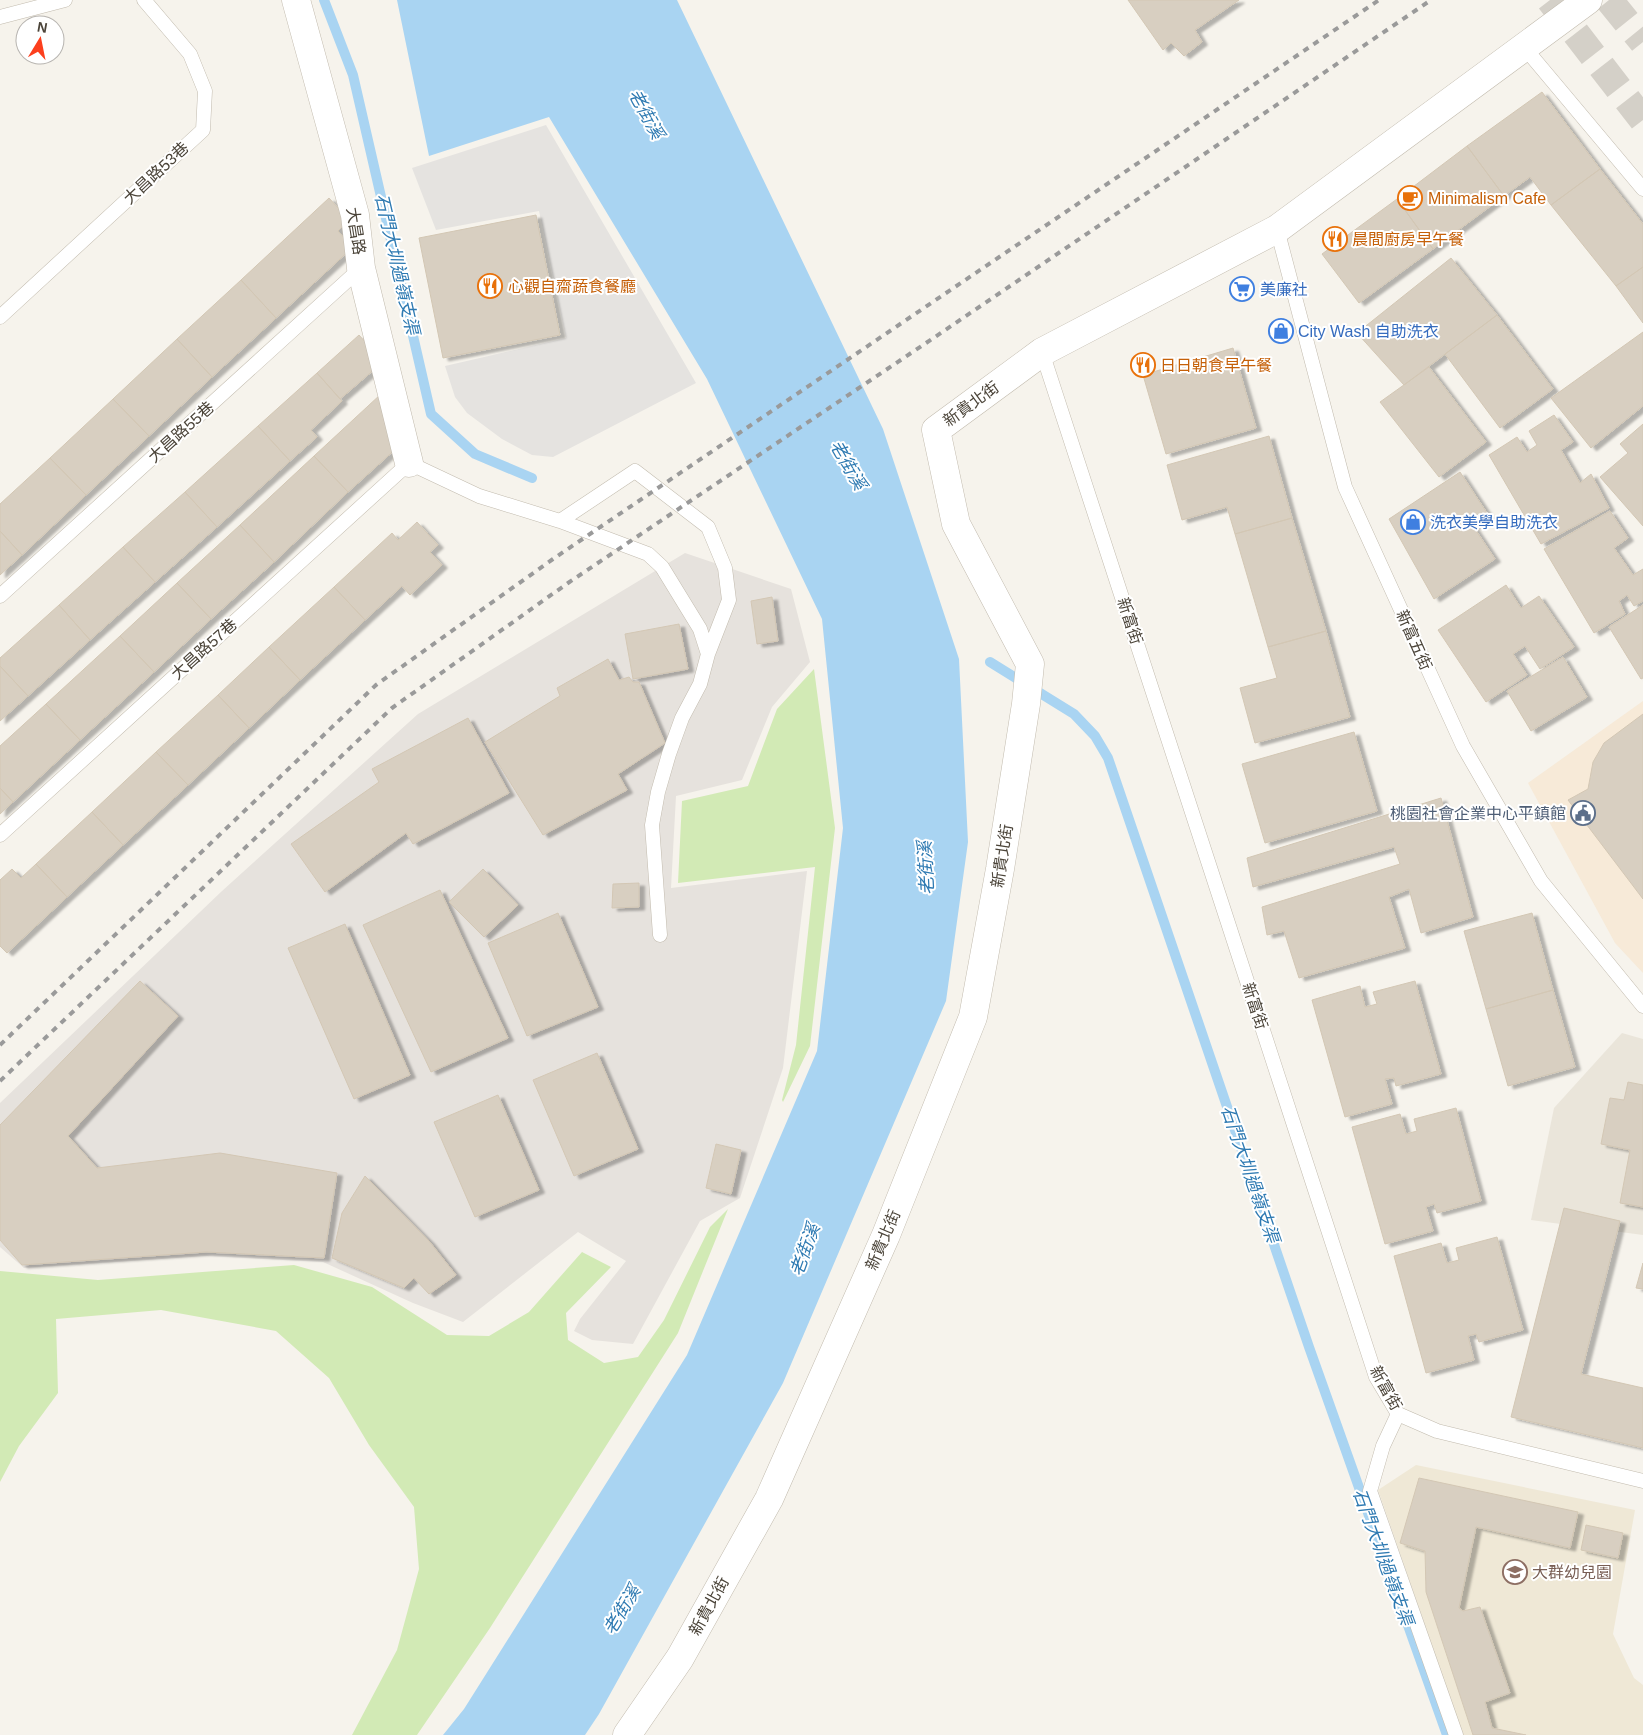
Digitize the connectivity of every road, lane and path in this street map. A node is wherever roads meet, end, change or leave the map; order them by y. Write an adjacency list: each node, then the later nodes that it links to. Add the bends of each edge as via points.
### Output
1 (65, 0): 5 (lane)
2 (144, 0): 10 (lane, 大昌路53巷, via 190,54 205,91 203,130)
3 (296, 0): 9 (street, 大昌路, via 355,215)
4 (1588, 0): 6 (street)
5 (0, 17)
6 (1524, 47): 7 (lane); 8 (street)
7 (1643, 190)
8 (1277, 229): 11 (street); 18 (lane, 新富五街, via 1345,487 1462,746 1541,881)
9 (361, 268): 12 (street, 大昌路); 14 (lane, 大昌路55巷)
10 (0, 317)
11 (1042, 352): 19 (lane, 新富街, via 1376,1377); 21 (street, 新貴北街, via 936,430 956,524 1030,664 1000,870 973,1017 886,1235 769,1499 680,1658)
12 (409, 463): 13 (lane, via 479,496); 16 (lane, 大昌路57巷)
13 (560, 521): 15 (lane, via 648,554 662,567 700,629); 15 (lane, via 635,471 708,527 725,568 729,600)
14 (0, 596)
15 (708, 654): 17 (lane, via 700,684 682,718 669,754 652,825)
16 (0, 835)
17 (660, 935)
18 (1643, 1006)
19 (1398, 1414): 20 (lane, 新富街, via 1437,1431); 22 (lane, via 1383,1446 1370,1491)
20 (1643, 1481)
21 (627, 1735)
22 (1456, 1735)

